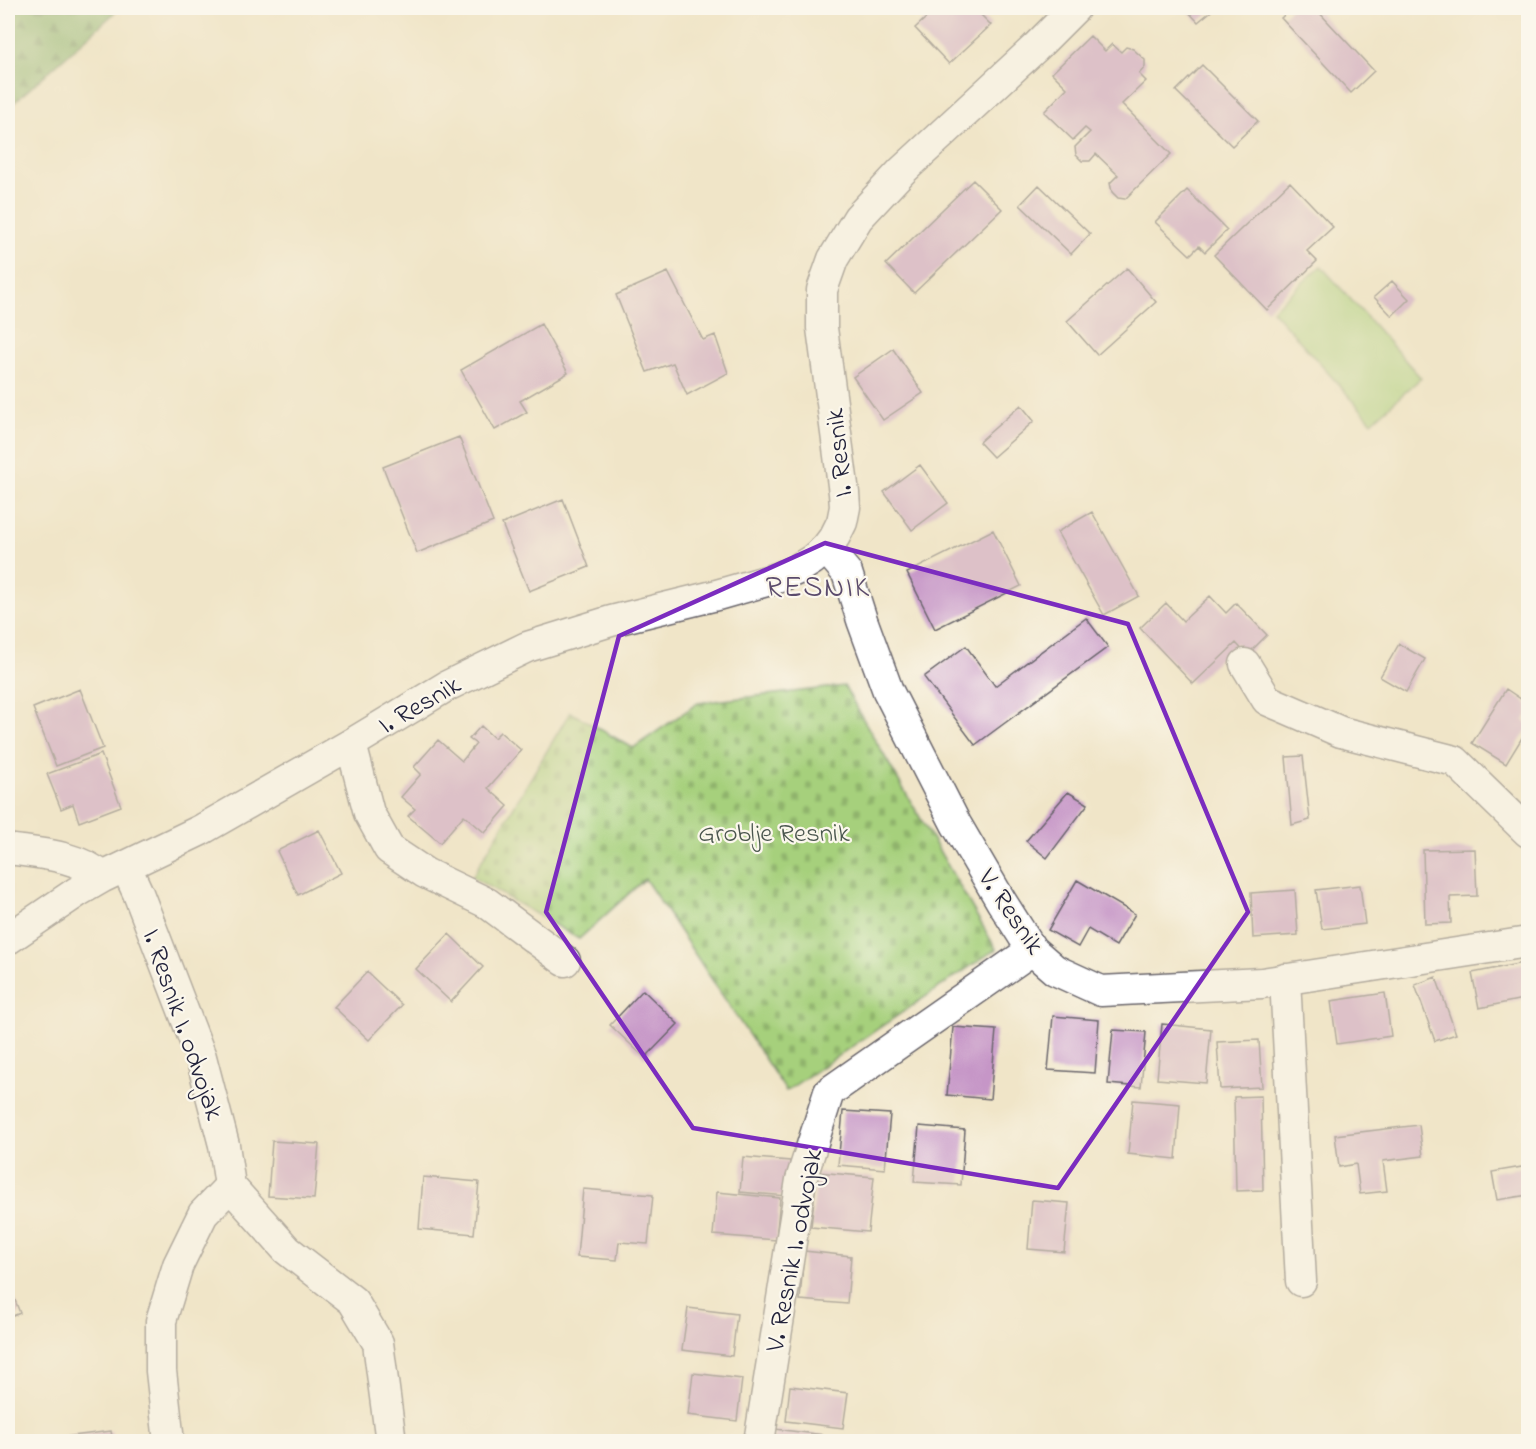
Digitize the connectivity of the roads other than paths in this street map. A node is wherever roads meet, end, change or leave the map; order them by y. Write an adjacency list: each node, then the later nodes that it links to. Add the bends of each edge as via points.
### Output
1 (1075, 8): 2 (street, I. Resnik, via 902,171 858,218 833,259 822,290 822,328 845,507 842,522)
2 (826, 548): 4 (street, I. Resnik, via 804,565 777,578 527,647 447,686); 10 (street, V. Resnik, via 847,573 888,691 956,824)
3 (1245, 664): 5 (street, via 1268,700 1341,732 1455,761)
4 (351, 744): 7 (street, I. Resnik, via 201,830); 11 (street, I. Resnik, via 369,813 389,849 425,873 487,903)
5 (1528, 832)
6 (8, 849): 7 (street)
7 (114, 872): 8 (street, I. Resnik); 13 (street, I. Resnik I. odvojak, via 138,892 201,1057 224,1145)
8 (8, 939)
9 (1528, 942): 12 (street, V. Resnik)
10 (1032, 950): 12 (street, V. Resnik, via 1055,970 1101,991); 17 (street, V. Resnik I. odvojak, via 830,1092 801,1180)
11 (565, 961)
12 (1285, 979): 14 (street)
13 (230, 1186): 15 (street, via 204,1214 188,1245 161,1321 161,1371); 16 (street, via 287,1250 353,1301 378,1343)
14 (1301, 1281)
15 (170, 1442)
16 (391, 1442)
17 (759, 1442)

